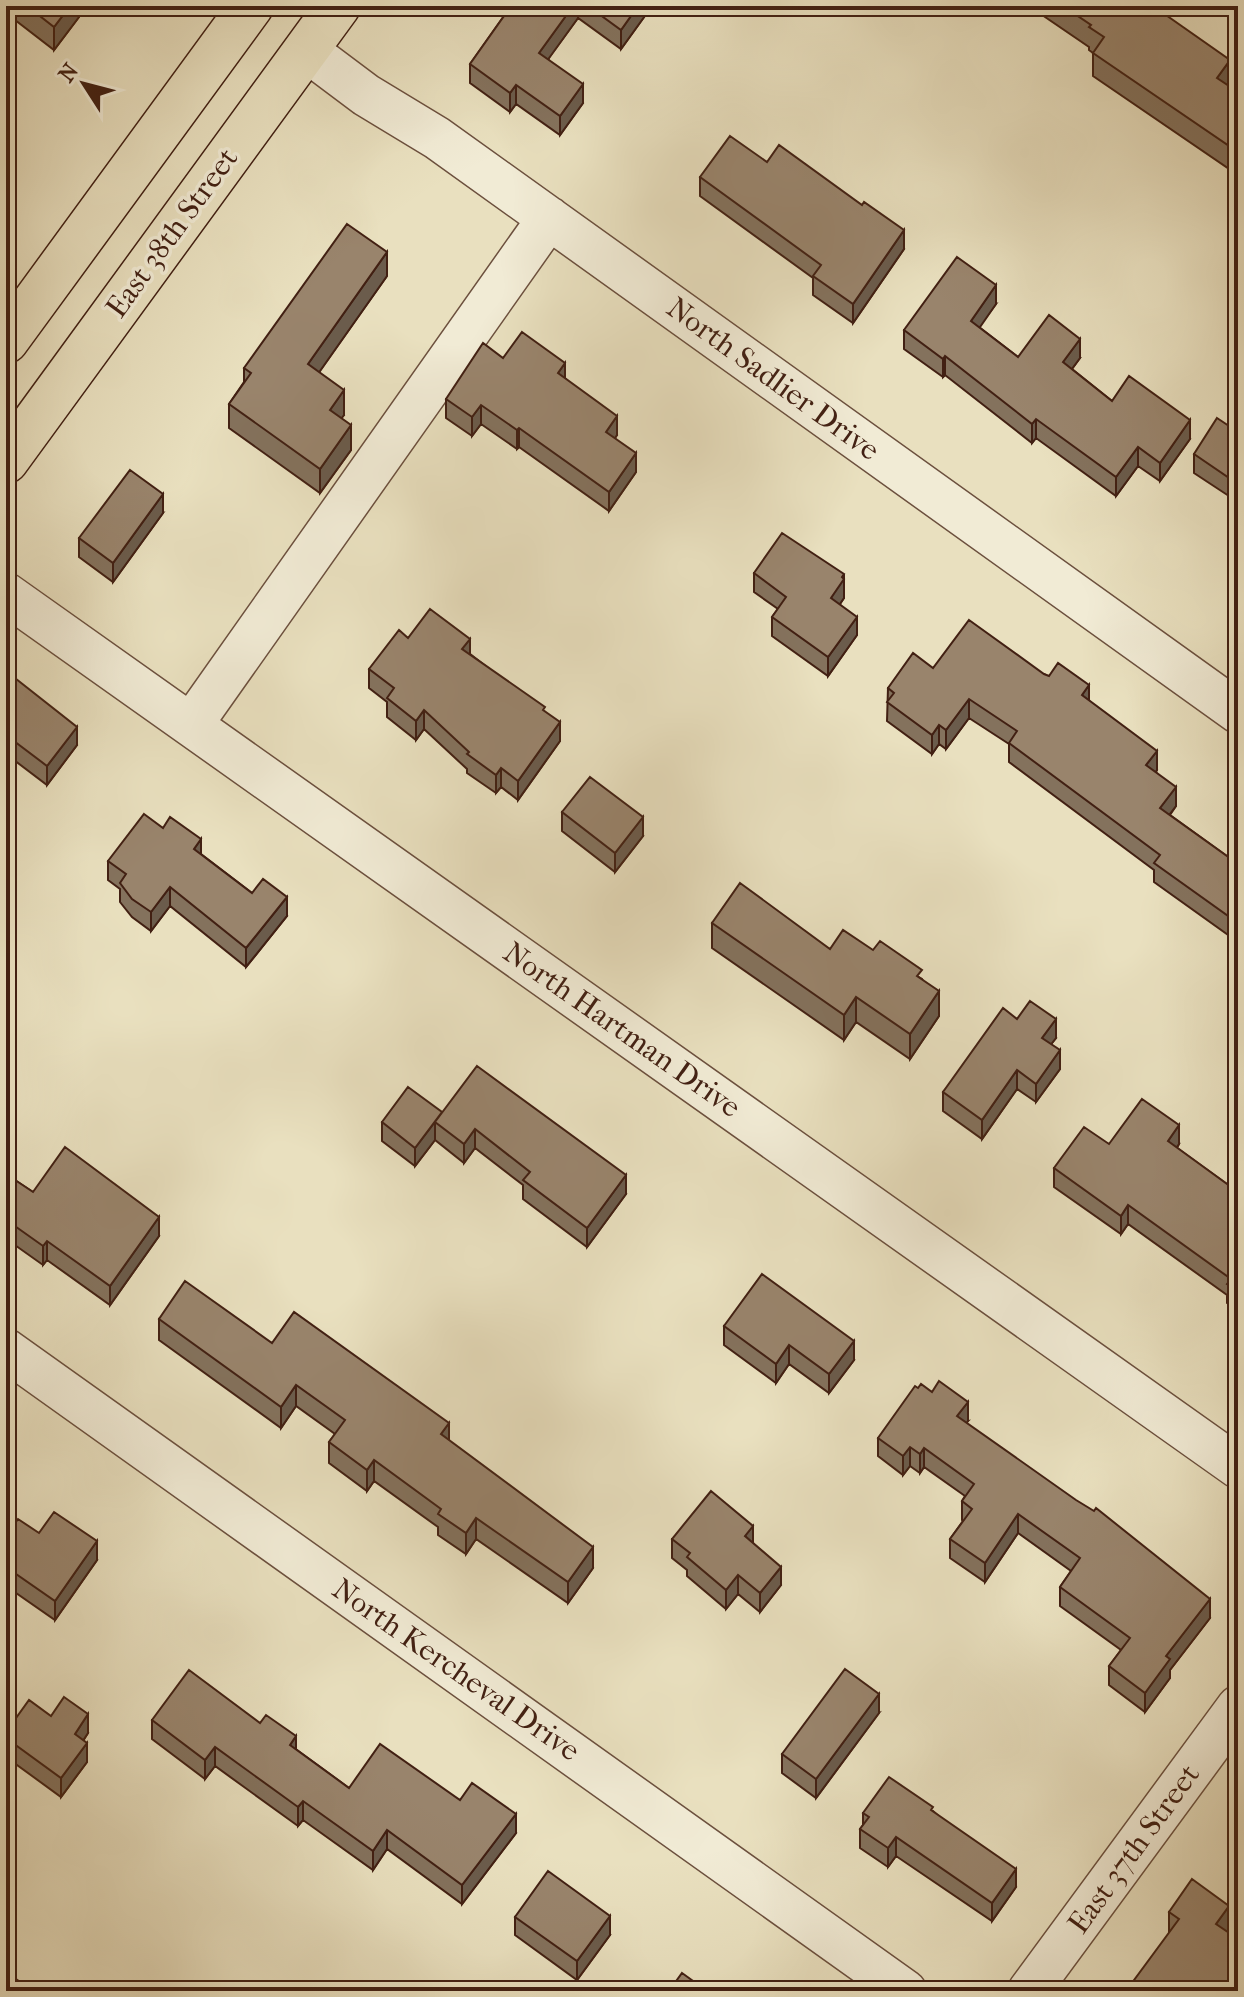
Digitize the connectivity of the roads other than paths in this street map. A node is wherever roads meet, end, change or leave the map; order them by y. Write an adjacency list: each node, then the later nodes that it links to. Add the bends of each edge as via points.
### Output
1 (338, 6): 3 (main road, East 38th Street)
2 (246, 8): 5 (main road)
3 (306, 50): 4 (street, North Sadlier Drive); 6 (main road, East 38th Street)
4 (549, 218): 8 (street, North Sadlier Drive); 9 (street)
5 (6, 341)
6 (6, 461)
7 (6, 594): 9 (street, North Hartman Drive)
8 (1238, 712)
9 (191, 725): 11 (street, North Hartman Drive)
10 (6, 1350): 13 (street, North Kercheval Drive)
11 (1238, 1467)
12 (1238, 1707): 14 (street, East 37th Street)
13 (905, 1991)
14 (1029, 1991)

